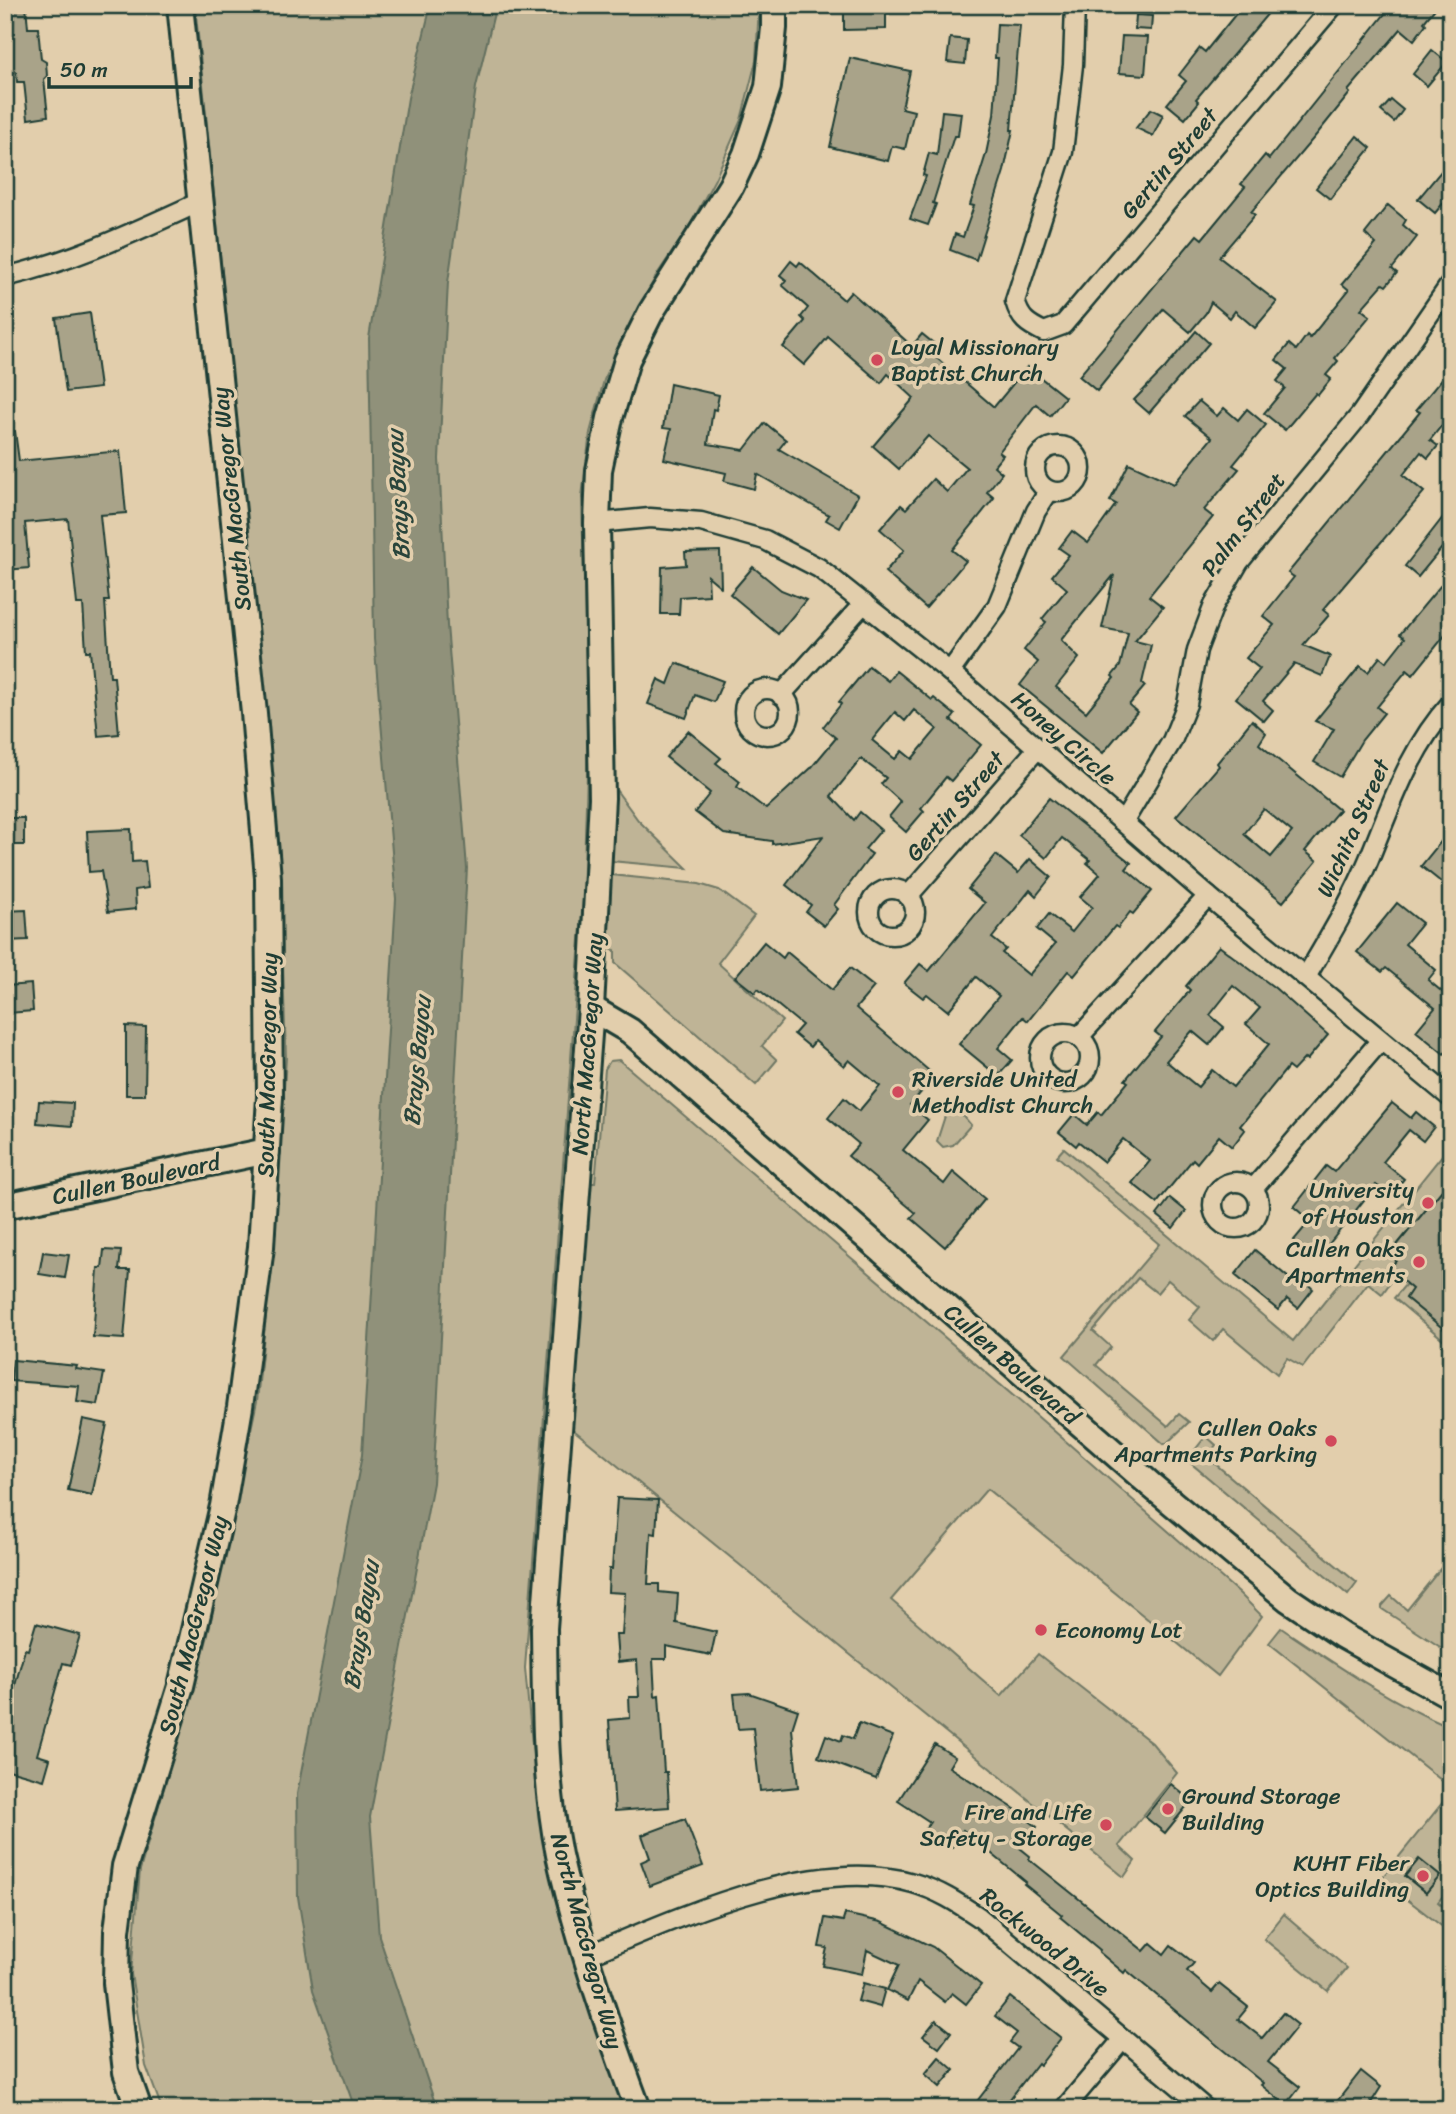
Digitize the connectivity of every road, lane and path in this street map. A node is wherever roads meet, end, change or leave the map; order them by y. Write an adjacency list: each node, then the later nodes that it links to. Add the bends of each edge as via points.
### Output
1 (180, 5): 5 (street, South MacGregor Way)
2 (774, 5): 9 (street, North MacGregor Way, via 768,87 746,154 627,360 599,470)
3 (1075, 5): 4 (street, Gertin Street, via 1063,152 1015,301 1020,317 1044,332 1063,325)
4 (1334, 5)
5 (200, 202): 6 (street, via 97,249); 23 (street, South MacGregor Way, via 268,878)
6 (5, 277)
7 (1451, 283): 15 (street, Palm Street, via 1360,415 1239,562 1214,605 1197,650 1187,704 1172,741)
8 (1049, 491): 11 (street, via 997,606)
9 (597, 523): 10 (street, Honey Circle, via 650,518 701,522 765,540 819,568); 19 (street, North MacGregor Way, via 603,799)
10 (864, 603): 11 (street, Honey Circle); 12 (street)
11 (950, 672): 14 (street, Honey Circle)
12 (781, 695)
13 (1451, 702): 18 (street, Wichita Street, via 1412,755 1368,860)
14 (1038, 748): 15 (street, Honey Circle); 16 (street, Gertin Street)
15 (1124, 821): 17 (street, Honey Circle)
16 (908, 896)
17 (1208, 896): 18 (street, Honey Circle); 20 (street)
18 (1306, 977): 21 (street, Honey Circle)
19 (591, 1008): 26 (street, Cullen Boulevard, via 630,1031 1288,1599 1343,1636); 27 (street, North MacGregor Way, via 544,1628 551,1803 559,1855)
20 (1079, 1037)
21 (1381, 1040): 22 (street, Honey Circle); 24 (street)
22 (1451, 1098)
23 (267, 1151): 25 (street, Cullen Boulevard); 29 (street, South MacGregor Way, via 252,1322 223,1506 181,1686 125,1866 116,1983 126,2072)
24 (1253, 1189)
25 (5, 1206)
26 (1451, 1696)
27 (586, 1956): 28 (street, Rockwood Drive, via 695,1911 761,1891 839,1877 900,1881 949,1897 979,1917); 30 (street, North MacGregor Way)
28 (1123, 2039): 31 (street); 32 (street, Rockwood Drive)
29 (139, 2109)
30 (638, 2109)
31 (1064, 2109)
32 (1206, 2109)

